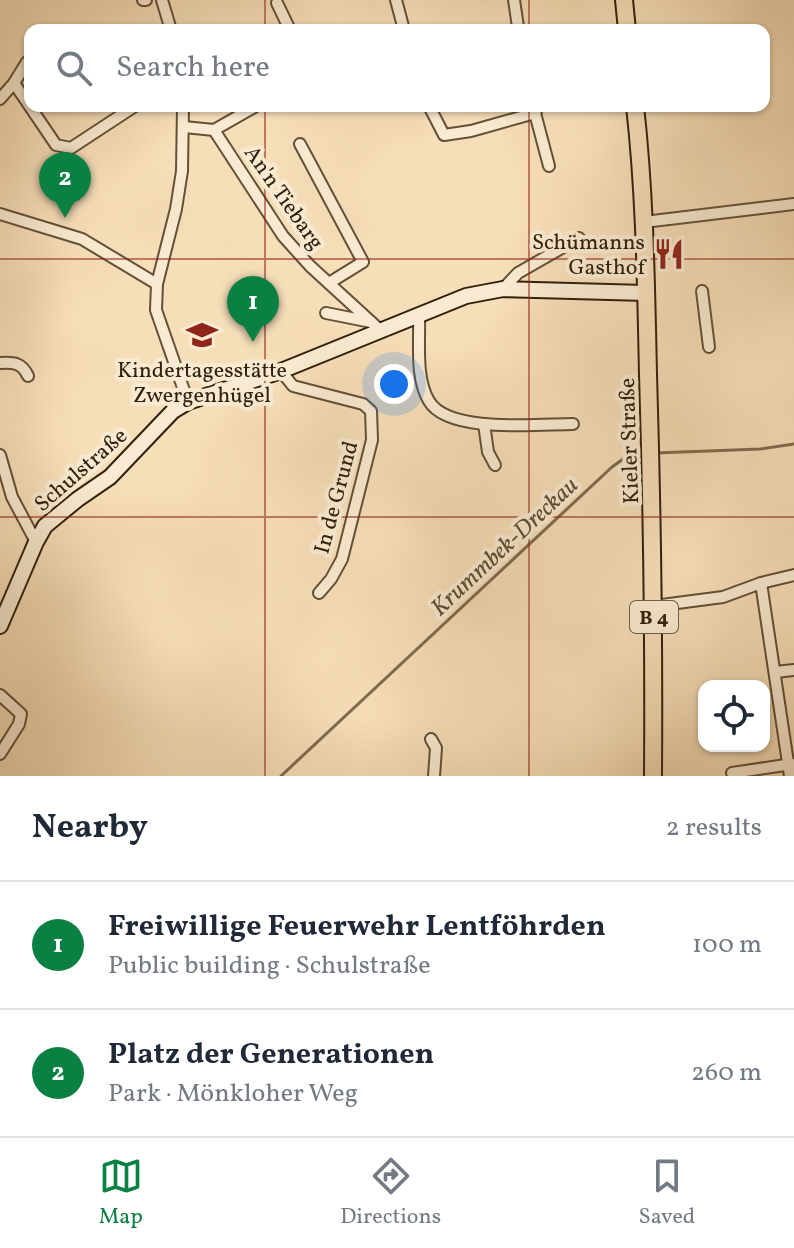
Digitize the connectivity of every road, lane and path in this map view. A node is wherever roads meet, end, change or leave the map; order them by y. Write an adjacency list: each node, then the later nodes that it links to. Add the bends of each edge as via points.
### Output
1 (162, 0): 6 (street)
2 (396, 0): 8 (street)
3 (514, 0): 9 (street)
4 (624, 0): 10 (main road)
5 (275, 1): 7 (street)
6 (169, 24)
7 (287, 24)
8 (399, 24)
9 (515, 24)
10 (626, 24)
11 (24, 67): 12 (street)
12 (14, 83): 13 (street); 14 (street)
13 (24, 98)
14 (0, 99)
15 (34, 112): 16 (street, via 56,145 71,148)
16 (124, 112)
17 (183, 112): 23 (street)
18 (246, 112): 24 (street)
19 (432, 112): 20 (street, via 444,135)
20 (527, 112)
21 (537, 112): 26 (street)
22 (635, 112): 29 (main road, Kieler Straße / B 4)
23 (184, 127): 24 (street); 32 (street, via 176,209)
24 (214, 130): 31 (street, An'n Tiebarg, via 283,236)
25 (300, 144): 31 (street, An'n Tiebarg, via 363,262)
26 (549, 166)
27 (794, 204): 29 (street)
28 (0, 214): 32 (street, via 82,239)
29 (644, 222): 35 (main road, Kieler Straße / B 4)
30 (579, 238): 33 (street, Schulstraße, via 518,273)
31 (329, 283): 38 (street, An'n Tiebarg)
32 (157, 284): 43 (street, via 159,324)
33 (503, 289): 35 (street, Schulstraße); 37 (street, Schulstraße, via 466,296)
34 (702, 291): 39 (street)
35 (646, 293): 54 (main road, Kieler Straße / B 4)
36 (326, 313): 38 (street)
37 (419, 315): 38 (street, Schulstraße); 44 (street, via 421,377 429,403 460,421)
38 (377, 326): 41 (street, Schulstraße)
39 (709, 347)
40 (0, 363): 42 (street, via 18,364)
41 (281, 371): 43 (street, Schulstraße); 53 (street, In de Grund, via 293,386 363,404 371,411 372,440 342,559)
42 (28, 376)
43 (188, 402): 50 (street, Schulstraße, via 110,477 58,514)
44 (484, 424): 45 (street); 47 (street)
45 (573, 424)
46 (0, 455): 48 (street)
47 (495, 465)
48 (12, 497): 49 (street); 50 (street)
49 (0, 500)
50 (36, 542): 55 (street, Schulstraße)
51 (794, 575): 52 (street)
52 (761, 583): 54 (street, via 723,597); 57 (street)
53 (319, 593)
54 (654, 606): 64 (main road, Kieler Straße / B 4)
55 (0, 626)
56 (794, 670): 57 (street)
57 (775, 672): 61 (street)
58 (0, 695): 60 (street, via 21,714)
59 (431, 739): 63 (street, via 436,748)
60 (0, 754)
61 (790, 768): 62 (street)
62 (732, 773)
63 (434, 776)
64 (653, 776)

